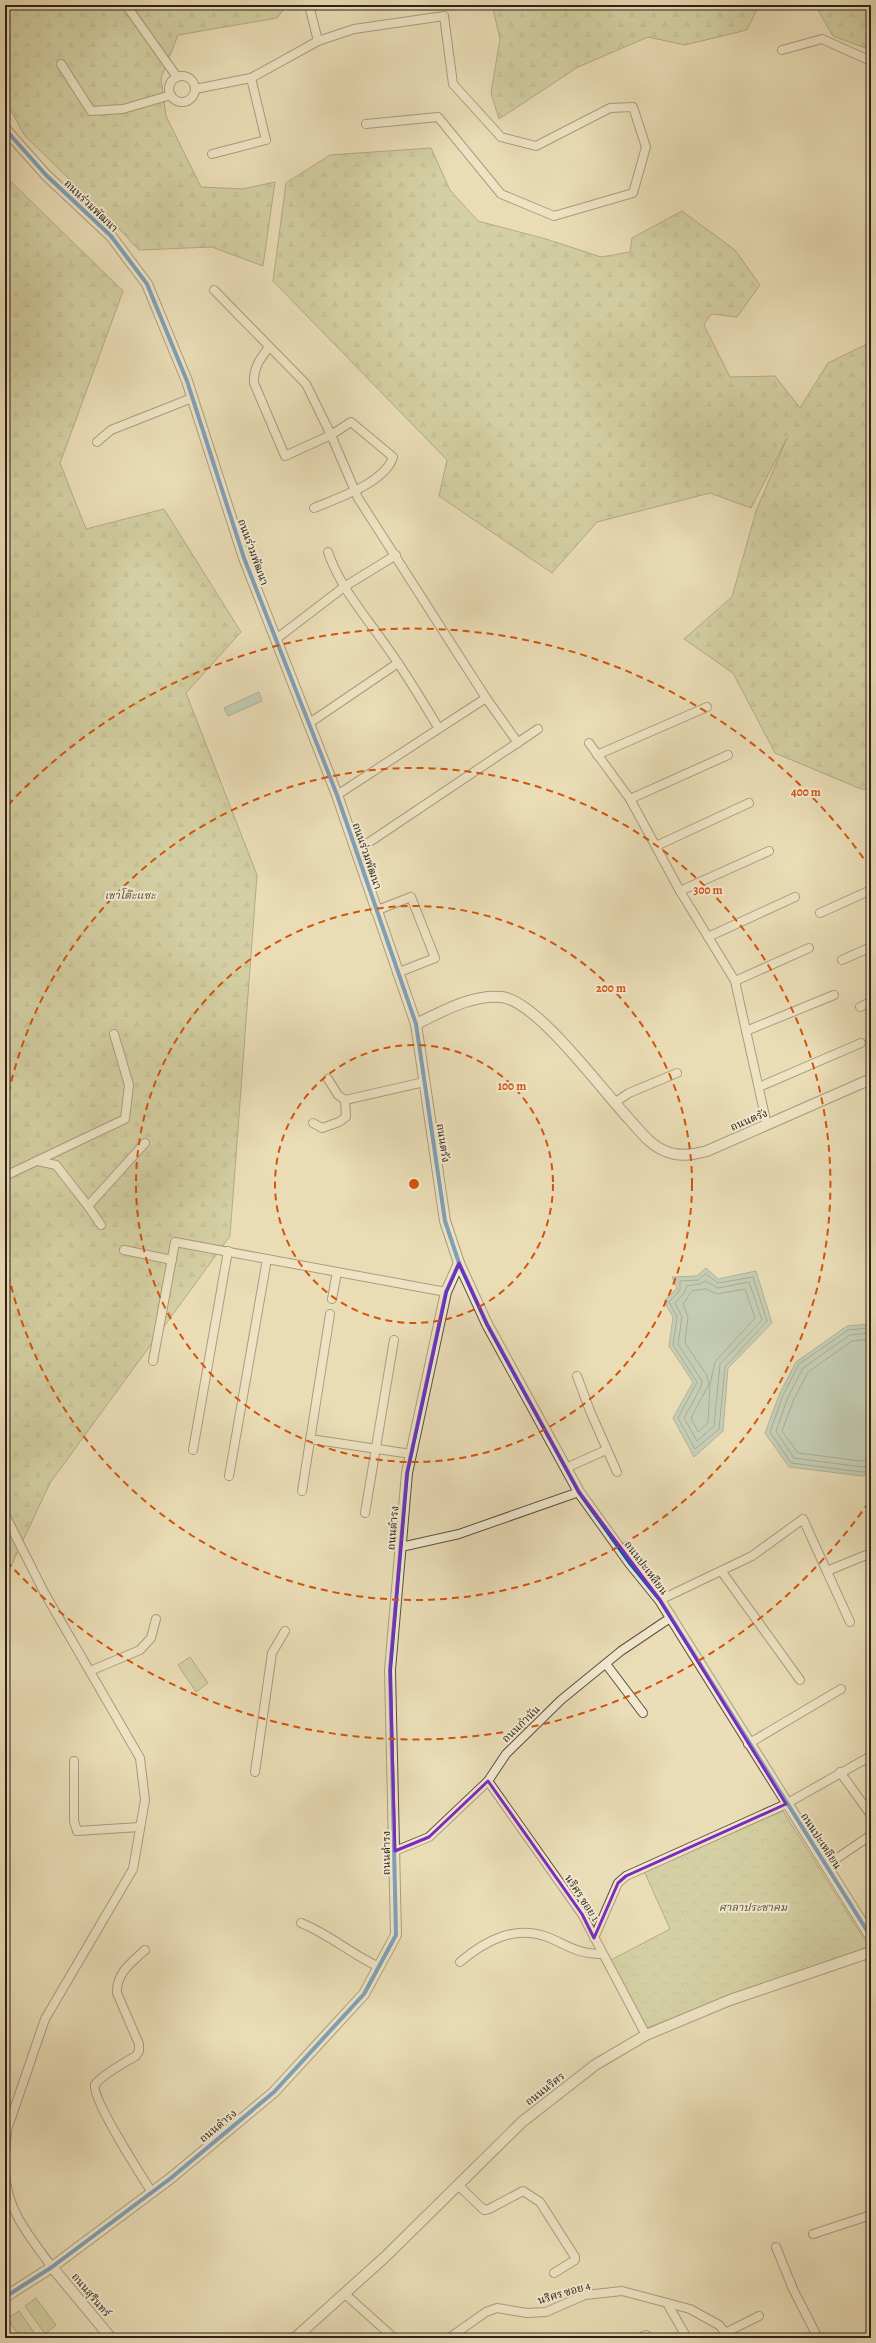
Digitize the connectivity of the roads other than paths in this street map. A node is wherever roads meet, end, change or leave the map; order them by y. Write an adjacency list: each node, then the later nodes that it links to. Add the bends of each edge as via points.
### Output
1 (126, 5): 7 (street)
2 (309, 5): 3 (street)
3 (318, 41): 8 (street); 11 (street, via 354,29 444,16 453,84 501,137 536,146 610,108 633,107 646,147 633,193 554,216 501,194 438,117)
4 (782, 50): 5 (street, via 822,38)
5 (871, 61)
6 (61, 64): 10 (street, via 91,111 123,109)
7 (177, 77): 9 (street, via 190,79); 10 (street, via 171,84)
8 (251, 78): 9 (street); 13 (street, via 266,140)
9 (195, 89): 10 (street, via 187,100 177,100)
10 (171, 95)
11 (366, 124)
12 (5, 129): 16 (street, ถนนร่วมพัฒนา, via 46,175 111,236 147,284)
13 (212, 154)
14 (214, 290): 15 (street)
15 (269, 347): 17 (street, via 306,384); 17 (street, via 258,363 254,383 285,456)
16 (192, 398): 18 (street, via 111,430); 24 (street, ถนนร่วมพัฒนา, via 244,558)
17 (331, 435): 19 (street); 19 (street, via 350,422 393,457 392,462 378,477)
18 (97, 442)
19 (355, 490): 20 (street); 22 (street)
20 (314, 508)
21 (328, 552): 23 (street)
22 (396, 555): 23 (street); 26 (street)
23 (344, 587): 24 (street); 25 (street)
24 (276, 639): 28 (street, ถนนร่วมพัฒนา)
25 (398, 663): 28 (street); 29 (street)
26 (486, 698): 29 (street); 31 (street)
27 (707, 707): 33 (street)
28 (308, 724): 35 (street, ถนนร่วมพัฒนา)
29 (438, 727): 35 (street)
30 (538, 729): 31 (street)
31 (518, 743): 39 (street)
32 (589, 743): 33 (street)
33 (597, 754): 36 (street)
34 (728, 755): 36 (street)
35 (337, 795): 39 (street, ถนนร่วมพัฒนา)
36 (630, 799): 38 (street)
37 (749, 803): 38 (street)
38 (656, 846): 42 (street)
39 (356, 851): 44 (street, ถนนร่วมพัฒนา)
40 (769, 851): 42 (street)
41 (871, 890): 45 (street)
42 (680, 891): 46 (street)
43 (795, 897): 46 (street)
44 (375, 910): 50 (street, ถนนร่วมพัฒนา); 50 (street, via 411,897 435,958)
45 (820, 913)
46 (708, 937): 51 (street)
47 (871, 947): 49 (street)
48 (809, 948): 51 (street)
49 (842, 960)
50 (397, 973): 55 (street, ถนนร่วมพัฒนา)
51 (735, 981): 56 (street)
52 (834, 995): 56 (street)
53 (871, 1002): 54 (street)
54 (860, 1007)
55 (416, 1024): 62 (street, ถนนตรัง); 65 (street, ถนนตรัง, via 456,1005 481,998 501,997 517,1001 553,1032)
56 (746, 1031): 63 (street)
57 (114, 1034): 69 (street, via 129,1085 125,1119)
58 (861, 1043): 63 (street)
59 (677, 1073): 65 (street, via 626,1095)
60 (328, 1080): 64 (street, via 338,1095)
61 (871, 1080): 67 (street, ถนนตรัง)
62 (424, 1082): 64 (street); 77 (street, ถนนตรัง, via 445,1221)
63 (758, 1087): 67 (street)
64 (345, 1100): 66 (street, via 346,1117 342,1121 322,1128)
65 (614, 1103): 67 (street, ถนนตรัง, via 654,1144 665,1151 680,1155 706,1151)
66 (313, 1123)
67 (767, 1125)
68 (146, 1143): 71 (street)
69 (38, 1161): 70 (street); 71 (street, via 56,1165)
70 (5, 1176)
71 (88, 1206): 72 (street)
72 (101, 1225)
73 (124, 1250): 76 (street)
74 (228, 1251): 75 (street); 76 (street, via 175,1242); 86 (street)
75 (267, 1259): 78 (street); 92 (street)
76 (172, 1260): 83 (street)
77 (460, 1263): 79 (street, ถนนดำรง); 90 (street, ถนนปะเหลียน, via 487,1324)
78 (337, 1272): 79 (street); 80 (street)
79 (446, 1292): 89 (street, ถนนดำรง)
80 (332, 1299)
81 (330, 1314): 85 (street)
82 (394, 1340): 87 (street)
83 (153, 1361)
84 (577, 1376): 88 (street)
85 (310, 1439): 87 (street); 93 (street)
86 (193, 1450)
87 (376, 1450): 89 (street); 95 (street)
88 (606, 1450): 90 (street); 91 (street)
89 (411, 1454): 97 (street, ถนนดำรง)
90 (566, 1468): 94 (street, ถนนปะเหลียน)
91 (617, 1472)
92 (229, 1476)
93 (302, 1491)
94 (579, 1492): 97 (street, via 459,1534); 101 (street, ถนนปะเหลียน)
95 (365, 1513)
96 (5, 1514): 107 (street, via 45,1594)
97 (401, 1547): 121 (street, ถนนดำรง, via 390,1670)
98 (871, 1553): 99 (street)
99 (827, 1571): 100 (street, via 803,1519 752,1556); 104 (street)
100 (722, 1572): 101 (street); 108 (street)
101 (660, 1600): 102 (street, ถนนปะเหลียน)
102 (670, 1618): 106 (street, ถนนกำนัน); 111 (street, ถนนปะเหลียน)
103 (156, 1619): 107 (street, via 151,1638 140,1650)
104 (850, 1622)
105 (285, 1631): 114 (street, via 272,1653)
106 (606, 1664): 110 (street); 116 (street, ถนนกำนัน, via 561,1700 506,1754)
107 (90, 1671): 119 (street, via 140,1758 145,1800)
108 (800, 1680)
109 (841, 1689): 111 (street)
110 (644, 1713)
111 (748, 1744): 117 (street, ถนนปะเหลียน)
112 (871, 1756): 115 (street)
113 (74, 1761): 119 (street, via 74,1821 77,1831)
114 (255, 1772)
115 (840, 1772): 117 (street); 118 (street)
116 (488, 1781): 121 (street, ถนนกำนัน, via 429,1837); 125 (street, นริศร ซอย 1, via 582,1914)
117 (786, 1804): 122 (street, ถนนปะเหลียน); 125 (street, via 626,1876 618,1883)
118 (871, 1815)
119 (140, 1828): 132 (street, via 133,1869 45,2019)
120 (871, 1835): 122 (street)
121 (395, 1851): 130 (street, ถนนดำรง, via 396,1935)
122 (827, 1865): 124 (street, ถนนปะเหลียน)
123 (300, 1923): 130 (street, via 331,1937 357,1956)
124 (871, 1937)
125 (594, 1938): 128 (street, นริศร ซอย 1)
126 (145, 1950): 136 (street, via 126,1967 116,1985 139,2044 139,2051 136,2056 101,2078 95,2085 95,2091 108,2120)
127 (871, 1952): 131 (street, ถนนนริศร, via 730,2000)
128 (602, 1954): 129 (street, via 591,1955 540,1935 510,1933 488,1942); 131 (street, นริศร ซอย 1)
129 (460, 1962)
130 (379, 1967): 136 (street, ถนนดำรง, via 364,1994 274,2092 171,2178)
131 (646, 2035): 135 (street, ถนนนริศร, via 595,2065 522,2122)
132 (6, 2128): 133 (street)
133 (5, 2153)
134 (5, 2173): 140 (street, via 7,2194 15,2216)
135 (458, 2185): 141 (street, via 484,2210 523,2191 540,2202 575,2257 575,2260); 142 (street, ถนนนริศร)
136 (151, 2191): 140 (street, ถนนดำรง)
137 (871, 2215): 138 (street)
138 (814, 2234)
139 (776, 2247): 152 (street, via 793,2289)
140 (52, 2267): 143 (street, ถนนดำรง); 147 (street, ถนนสุรินทร์)
141 (554, 2273)
142 (345, 2294): 148 (street, ถนนนริศร); 149 (street)
143 (5, 2297)
144 (667, 2303): 146 (street, นริศร ซอย 4, via 690,2309 719,2324); 150 (street, นริศร ซอย 4, via 622,2291 586,2295 546,2312 527,2313 497,2308 486,2312); 151 (street)
145 (759, 2316): 146 (street)
146 (728, 2335)
147 (111, 2338)
148 (294, 2338)
149 (394, 2338)
150 (449, 2338)
151 (687, 2338)
152 (818, 2338)

